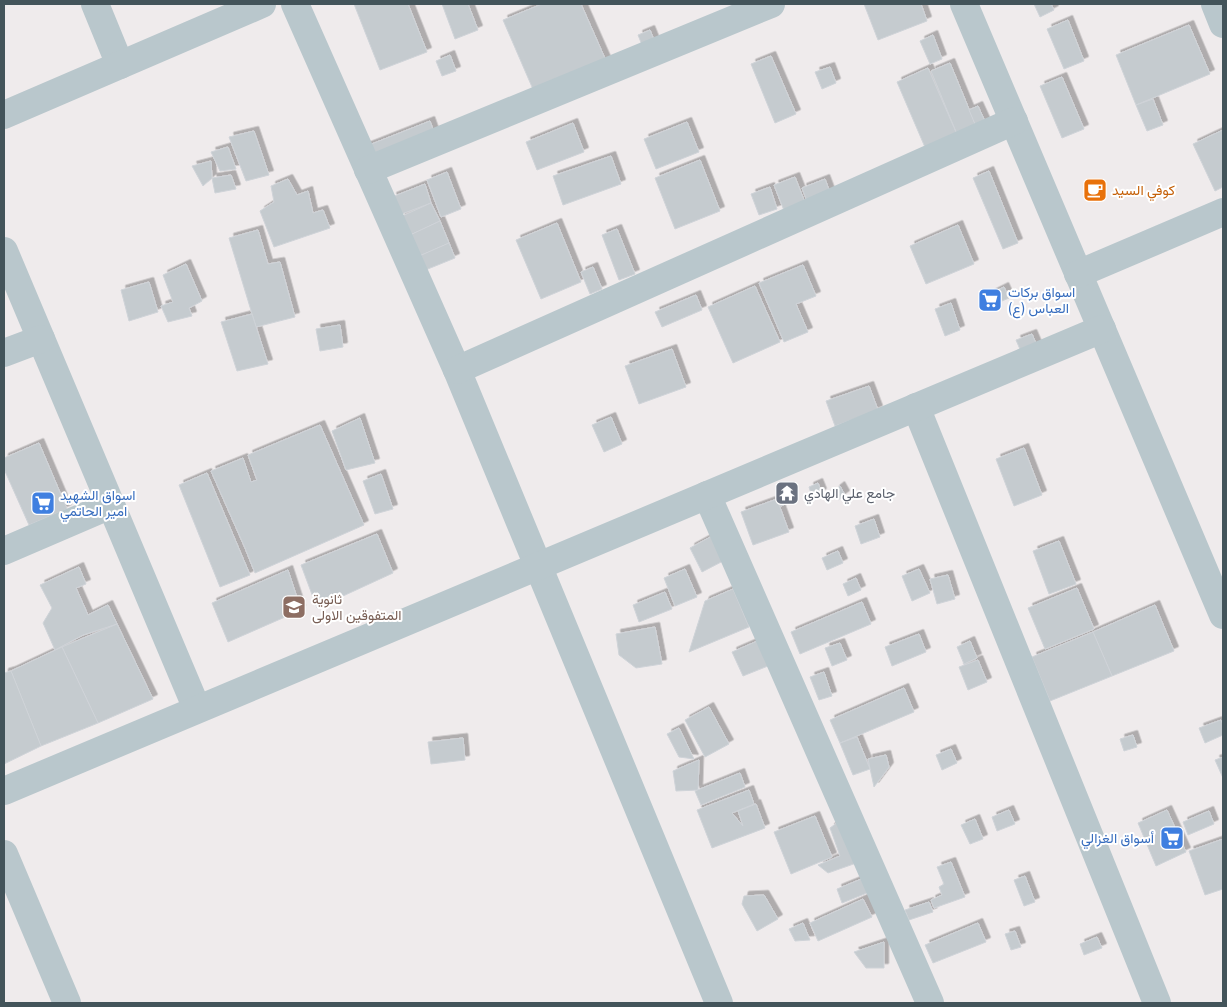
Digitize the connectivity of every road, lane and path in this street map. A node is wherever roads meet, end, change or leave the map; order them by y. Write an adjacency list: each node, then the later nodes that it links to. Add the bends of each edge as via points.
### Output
1 (95, 4): 8 (street)
2 (262, 4): 8 (street)
3 (295, 4): 11 (street)
4 (771, 4): 11 (street)
5 (964, 4): 10 (street)
6 (1214, 4): 7 (street)
7 (1223, 24)
8 (120, 65): 9 (street)
9 (4, 115)
10 (1014, 121): 14 (street); 18 (street)
11 (368, 170): 18 (street)
12 (1223, 212): 14 (street)
13 (4, 252): 16 (street)
14 (1078, 274): 15 (street)
15 (1102, 329): 19 (street); 24 (street)
16 (41, 339): 17 (street); 21 (street)
17 (4, 353)
18 (457, 370): 23 (street)
19 (916, 407): 20 (street); 31 (street)
20 (707, 495): 23 (street); 30 (street)
21 (112, 505): 22 (street); 25 (street)
22 (4, 551)
23 (537, 566): 25 (street); 29 (street)
24 (1223, 615)
25 (197, 709): 26 (street)
26 (4, 791)
27 (4, 854): 28 (street)
28 (67, 1003)
29 (718, 1003)
30 (930, 1003)
31 (1157, 1003)

